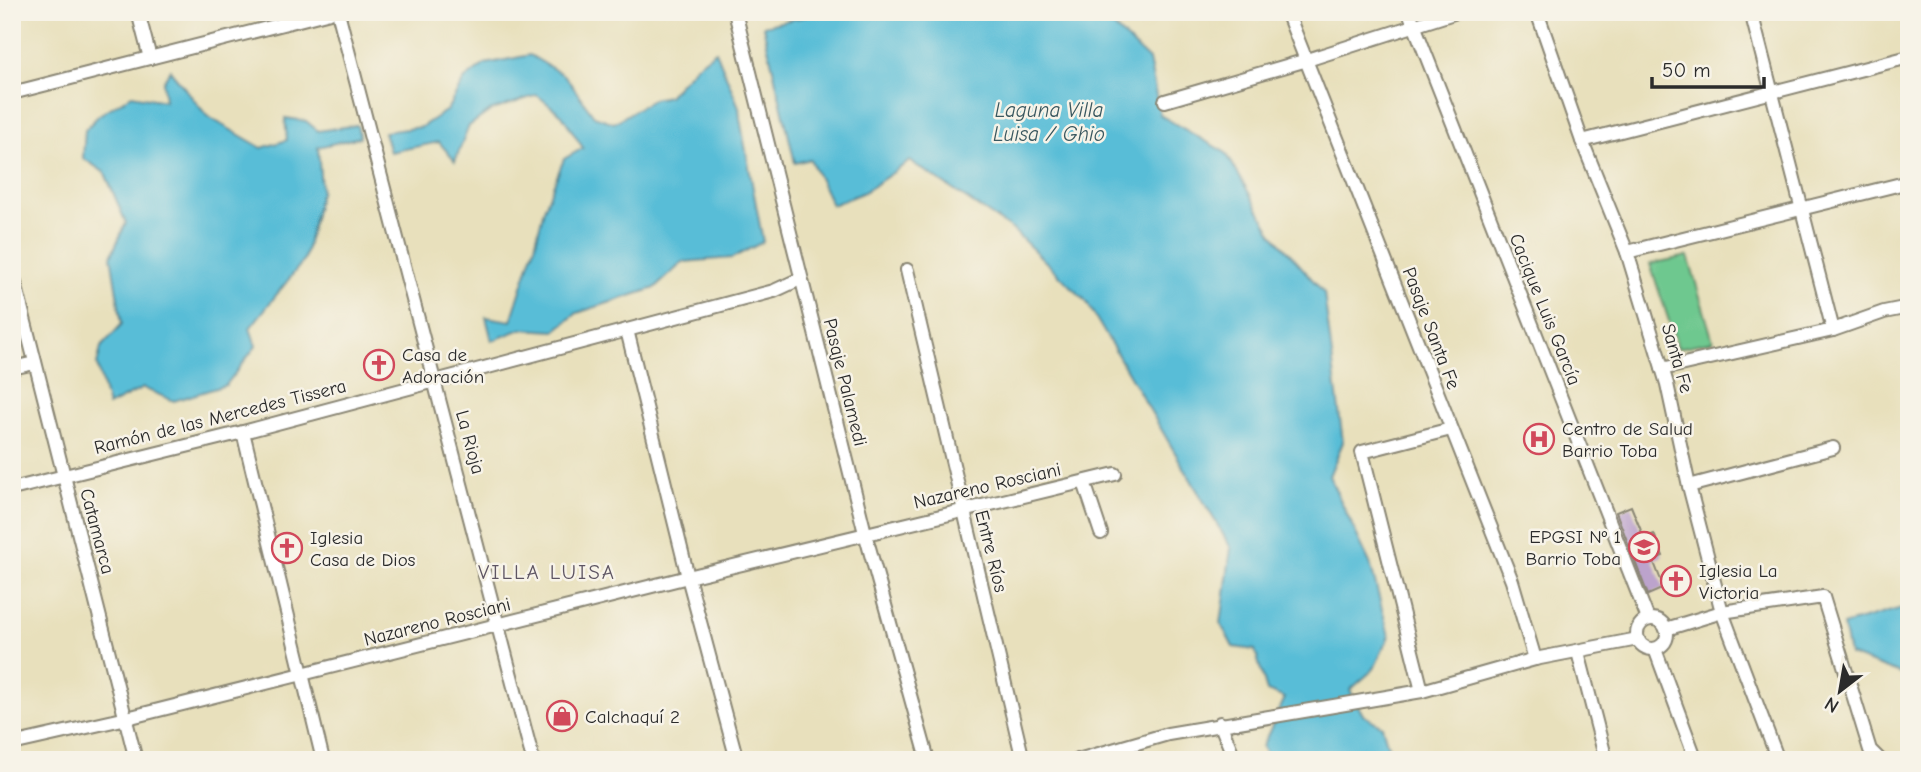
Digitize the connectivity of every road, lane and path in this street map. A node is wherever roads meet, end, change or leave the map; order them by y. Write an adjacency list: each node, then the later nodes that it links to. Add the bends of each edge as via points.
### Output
1 (138, 12): 12 (street)
2 (330, 12): 12 (street)
3 (338, 12): 30 (street, La Rioja)
4 (734, 12): 23 (street, Pasaje Palamedi)
5 (1287, 12): 13 (street, Pasaje Santa Fe)
6 (1409, 12): 10 (street, Cacique Luis García)
7 (1537, 12): 17 (street, Santa Fe)
8 (1751, 12): 15 (street)
9 (1454, 13): 10 (street)
10 (1414, 26): 13 (street); 44 (street, Cacique Luis García)
11 (1909, 57): 15 (street)
12 (150, 58): 14 (street)
13 (1307, 60): 16 (street); 31 (street, Pasaje Santa Fe)
14 (12, 93)
15 (1772, 94): 17 (street); 19 (street)
16 (1165, 101)
17 (1582, 141): 20 (street, Santa Fe)
18 (1909, 182): 19 (street)
19 (1801, 207): 20 (street); 26 (street)
20 (1626, 252): 29 (street, Santa Fe)
21 (907, 270): 39 (street, Entre Ríos)
22 (12, 271): 27 (street, Catamarca)
23 (800, 279): 25 (street, Ramón de las Mercedes Tissera, via 774,291); 40 (street, Pasaje Palamedi)
24 (1909, 307): 26 (street)
25 (627, 330): 30 (street, Ramón de las Mercedes Tissera); 42 (street)
26 (1833, 330): 29 (street)
27 (35, 363): 28 (street); 35 (street, Catamarca)
28 (12, 368)
29 (1662, 369): 37 (street, Santa Fe)
30 (434, 382): 32 (street, Ramón de las Mercedes Tissera); 45 (street, La Rioja)
31 (1451, 429): 50 (street, Pasaje Santa Fe, via 1512,582); 52 (street, via 1362,452)
32 (243, 432): 35 (street, Ramón de las Mercedes Tissera); 51 (street)
33 (1833, 448): 37 (street)
34 (1115, 474): 36 (street, Nazareno Rosciani)
35 (64, 475): 38 (street, Ramón de las Mercedes Tissera); 53 (street, Catamarca)
36 (1084, 482): 39 (street, Nazareno Rosciani); 41 (street)
37 (1689, 485): 43 (street, Santa Fe)
38 (12, 489)
39 (962, 510): 40 (street, Nazareno Rosciani); 61 (street, Entre Ríos)
40 (865, 533): 42 (street, Nazareno Rosciani); 60 (street, Pasaje Palamedi)
41 (1101, 533)
42 (688, 577): 45 (street, Nazareno Rosciani); 59 (street)
43 (1722, 612): 46 (street); 66 (street, Santa Fe); 67 (street, via 1823,597 1870,751)
44 (1648, 620): 46 (street, via 1659,621); 47 (street, via 1637,631)
45 (499, 625): 51 (street, Nazareno Rosciani); 58 (street, La Rioja)
46 (1666, 629): 48 (street, via 1667,638)
47 (1638, 639): 48 (street, via 1648,649); 49 (street)
48 (1655, 649): 65 (street)
49 (1578, 652): 50 (street); 64 (street)
50 (1535, 659): 52 (street)
51 (302, 675): 53 (street, Nazareno Rosciani); 57 (street)
52 (1422, 691): 54 (street)
53 (127, 718): 55 (street, Nazareno Rosciani); 56 (street, Catamarca)
54 (1220, 723): 62 (street); 63 (street)
55 (12, 744)
56 (136, 760)
57 (323, 760)
58 (533, 760)
59 (737, 760)
60 (928, 760)
61 (1023, 760)
62 (1078, 760)
63 (1235, 760)
64 (1606, 760)
65 (1696, 760)
66 (1778, 760)
67 (1880, 760)

